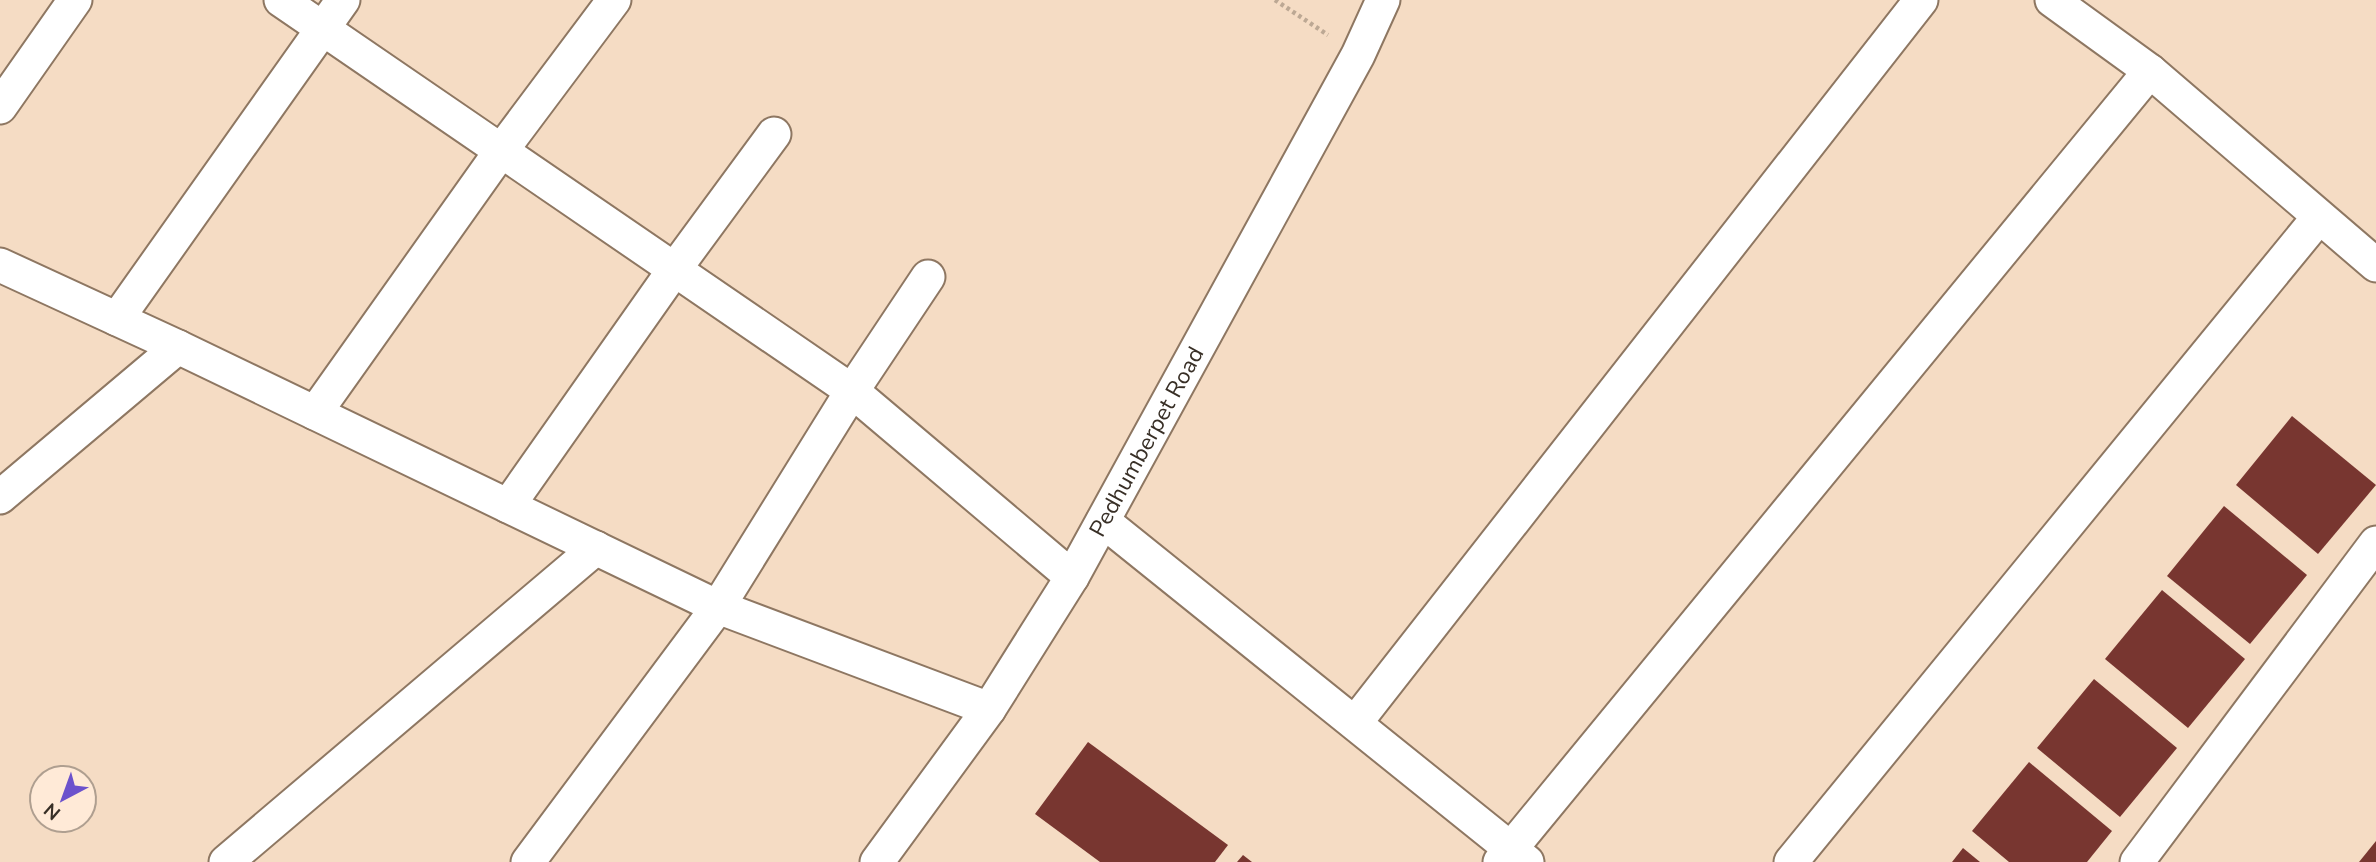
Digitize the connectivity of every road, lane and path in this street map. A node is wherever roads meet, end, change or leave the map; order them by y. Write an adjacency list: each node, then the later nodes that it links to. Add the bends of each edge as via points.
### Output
1 (75, 0): 12 (street)
2 (281, 0): 9 (street)
3 (344, 0): 9 (street)
4 (614, 0): 14 (street)
5 (1275, 0): 10 (path)
6 (1383, 0): 10 (street, Pedhumberpet Road)
7 (1921, 0): 32 (street)
8 (2052, 0): 11 (street)
9 (322, 28): 14 (street); 20 (street)
10 (1358, 55): 26 (street, Pedhumberpet Road)
11 (2150, 71): 15 (street); 33 (street)
12 (0, 107)
13 (774, 134): 18 (street)
14 (501, 151): 18 (street); 23 (street)
15 (2319, 217): 17 (street); 37 (street)
16 (0, 265): 20 (street)
17 (2376, 265)
18 (674, 270): 22 (street); 25 (street)
19 (928, 277): 22 (street)
20 (117, 319): 21 (street)
21 (178, 347): 23 (street); 24 (street)
22 (852, 391): 29 (street); 30 (street)
23 (315, 413): 25 (street)
24 (0, 497)
25 (508, 506): 28 (street)
26 (1103, 521): 29 (street, Pedhumberpet Road); 32 (street)
27 (2376, 542): 38 (street)
28 (596, 548): 30 (street); 34 (street)
29 (1072, 577): 31 (street, Pedhumberpet Road)
30 (718, 607): 31 (street); 35 (street)
31 (989, 709): 36 (street, Pedhumberpet Road)
32 (1355, 723): 33 (street)
33 (1512, 858)
34 (226, 862)
35 (528, 862)
36 (877, 862)
37 (1791, 862)
38 (2137, 862)

